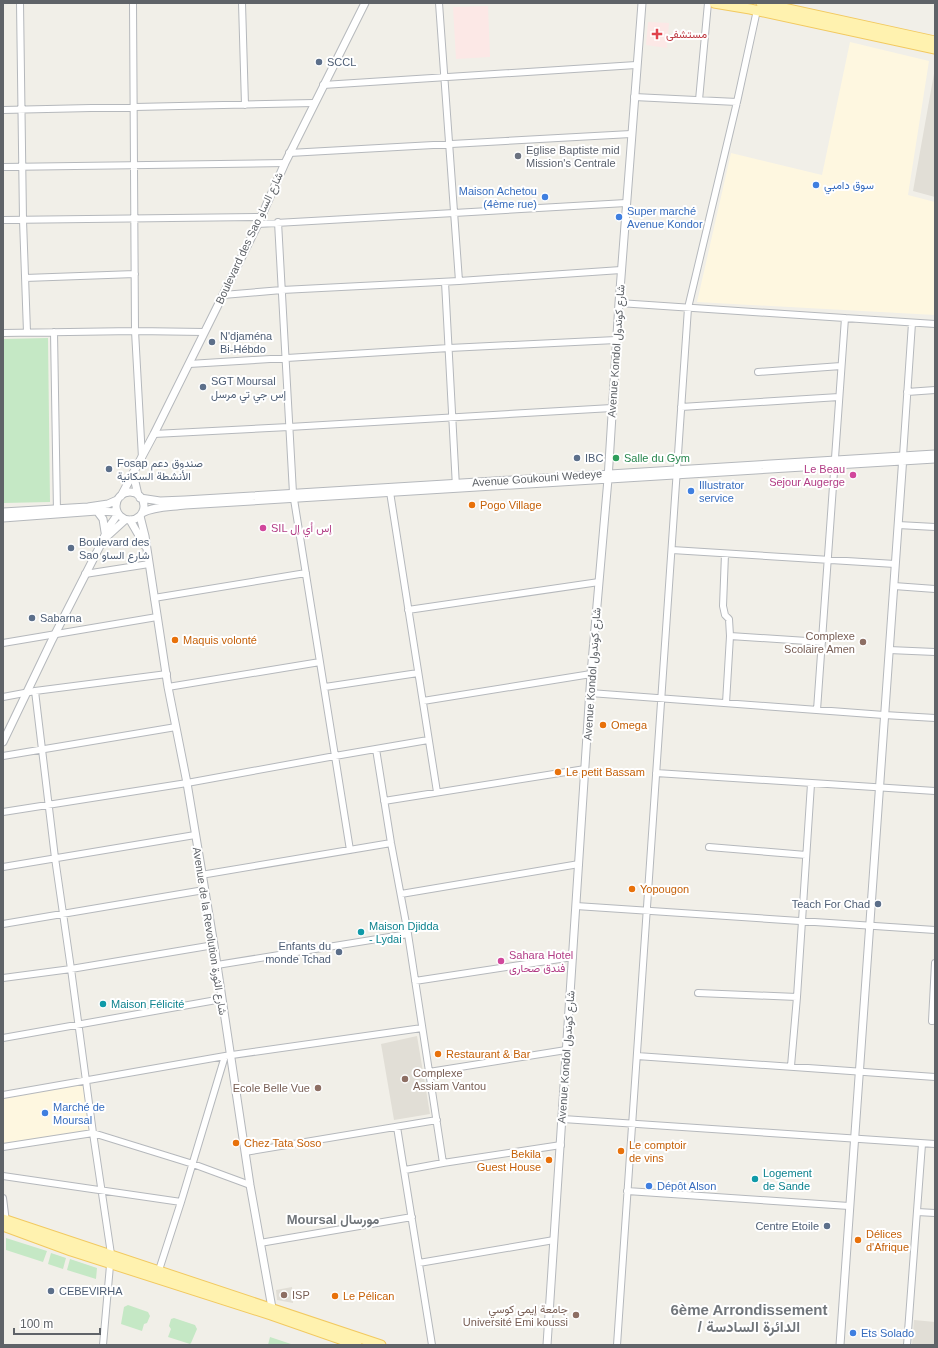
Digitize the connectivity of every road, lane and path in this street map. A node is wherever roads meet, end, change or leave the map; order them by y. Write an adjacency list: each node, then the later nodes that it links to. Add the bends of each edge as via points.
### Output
1 (20, 3): 23 (street)
2 (133, 3): 22 (street)
3 (242, 3): 21 (street)
4 (365, 3): 16 (street, Boulevard des Sao شارع الساو)
5 (439, 3): 15 (street)
6 (642, 3): 14 (street, Avenue Kondol شارع كوندول)
7 (708, 3): 18 (street)
8 (714, 3): 9 (main road)
9 (759, 7): 10 (main road); 19 (street)
10 (778, 8): 11 (main road)
11 (874, 31): 12 (main road); 13 (main road)
12 (935, 41)
13 (935, 49)
14 (636, 65): 15 (street); 17 (street, Avenue Kondol شارع كوندول)
15 (444, 77): 16 (street); 26 (street)
16 (323, 85): 20 (street, Boulevard des Sao شارع الساو)
17 (634, 97): 18 (street); 25 (street, Avenue Kondol شارع كوندول)
18 (699, 100): 19 (street)
19 (737, 102): 47 (street)
20 (314, 103): 21 (street); 27 (street, Boulevard des Sao شارع الساو)
21 (245, 105): 22 (street)
22 (133, 107): 23 (street); 29 (street)
23 (22, 109): 24 (street); 31 (street)
24 (3, 110)
25 (631, 134): 26 (street); 32 (street, Avenue Kondol شارع كوندول)
26 (450, 144): 27 (street); 33 (street)
27 (289, 153): 28 (street, Boulevard des Sao شارع الساو)
28 (285, 163): 29 (street); 37 (street, Boulevard des Sao شارع الساو)
29 (134, 164): 31 (street); 34 (street)
30 (3, 166): 31 (street)
31 (23, 166): 36 (street)
32 (626, 203): 33 (street); 39 (street, Avenue Kondol شارع كوندول)
33 (454, 213): 38 (street); 42 (street)
34 (134, 219): 36 (street); 37 (street); 40 (street)
35 (3, 220): 36 (street)
36 (23, 220): 41 (street)
37 (259, 220): 38 (street); 45 (street, Boulevard des Sao شارع الساو)
38 (278, 222): 44 (street)
39 (621, 270): 42 (street); 46 (street, Avenue Kondol شارع كوندول)
40 (136, 274): 41 (street); 51 (street)
41 (25, 278): 52 (street)
42 (459, 281): 43 (street)
43 (446, 282): 44 (street); 57 (street)
44 (282, 290): 45 (street); 58 (street)
45 (224, 295): 54 (street, Boulevard des Sao شارع الساو)
46 (618, 303): 47 (street); 56 (street, Avenue Kondol شارع كوندول)
47 (688, 308): 48 (street); 65 (street)
48 (845, 318): 49 (street); 60 (street)
49 (912, 323): 50 (street); 63 (street)
50 (935, 324)
51 (135, 331): 53 (street); 54 (street); 71 (street)
52 (27, 332): 53 (street); 55 (street)
53 (54, 332): 83 (street)
54 (204, 332): 59 (street, Boulevard des Sao شارع الساو)
55 (3, 333)
56 (616, 340): 57 (street); 66 (street, Avenue Kondol شارع كوندول)
57 (449, 348): 58 (street); 67 (street)
58 (285, 358): 59 (street); 68 (street)
59 (189, 364): 69 (street, Boulevard des Sao شارع الساو)
60 (841, 366): 61 (street); 64 (street)
61 (758, 372)
62 (935, 390): 63 (street)
63 (907, 392): 72 (street)
64 (839, 397): 65 (street); 74 (street)
65 (681, 407): 75 (street)
66 (612, 408): 67 (street); 77 (street, Avenue Kondol شارع كوندول)
67 (452, 417): 68 (street); 78 (street)
68 (289, 427): 69 (street); 81 (street)
69 (154, 434): 71 (street, Boulevard des Sao شارع الساو)
70 (935, 454): 72 (street, Avenue Goukouni Wedeye)
71 (142, 458): 76 (street, Boulevard des Sao شارع الساو)
72 (902, 458): 73 (street, Avenue Goukouni Wedeye); 74 (street, Avenue Goukouni Wedeye); 90 (street)
73 (935, 459)
74 (835, 463): 75 (street, Avenue Goukouni Wedeye); 97 (street)
75 (677, 472): 77 (street, Avenue Goukouni Wedeye); 95 (street)
76 (133, 473): 80 (street); 82 (street, Boulevard des Sao شارع الساو)
77 (608, 477): 78 (street, Avenue Goukouni Wedeye); 102 (street, Avenue Kondol شارع كوندول)
78 (456, 486): 79 (street, Avenue Goukouni Wedeye); 81 (street, Avenue Goukouni Wedeye)
79 (390, 492): 81 (street, Avenue Goukouni Wedeye); 106 (street)
80 (139, 496): 81 (street, Avenue Goukouni Wedeye, via 160,501); 82 (street, via 129,492); 87 (street, via 143,504)
81 (294, 496): 87 (street, Avenue Goukouni Wedeye, via 165,507); 100 (street)
82 (119, 498): 83 (street, via 98,506); 86 (street, via 115,506)
83 (57, 511): 84 (street); 85 (street); 88 (street)
84 (97, 511): 86 (street); 92 (street, via 104,519)
85 (3, 512)
86 (117, 513): 89 (street); 92 (street)
87 (141, 514): 89 (street, via 134,520); 94 (street, Avenue de la Revolution شارع الثورة)
88 (3, 518)
89 (127, 520): 93 (street); 94 (street, Avenue de la Revolution شارع الثورة)
90 (898, 525): 91 (street); 99 (street)
91 (935, 527)
92 (105, 532): 93 (street)
93 (102, 542): 101 (street)
94 (146, 547): 98 (street, Avenue de la Revolution شارع الثورة)
95 (672, 550): 96 (street); 124 (street)
96 (725, 554): 97 (street); 109 (street, via 723,610 729,619)
97 (828, 561): 99 (street); 110 (street)
98 (149, 564): 101 (street); 105 (street, Avenue de la Revolution شارع الثورة)
99 (895, 564): 103 (street)
100 (306, 573): 105 (street); 114 (street)
101 (85, 574): 108 (street)
102 (599, 582): 106 (street); 117 (street, Avenue Kondol شارع كوندول)
103 (894, 586): 104 (street); 112 (street)
104 (935, 589)
105 (154, 598): 107 (street, Avenue de la Revolution شارع الثورة)
106 (408, 610): 115 (street)
107 (157, 617): 108 (street); 116 (street, Avenue de la Revolution شارع الثورة)
108 (55, 634): 111 (street); 121 (street)
109 (730, 636): 110 (street); 126 (street)
110 (822, 642): 127 (street)
111 (3, 643)
112 (889, 650): 113 (street); 128 (street)
113 (935, 652)
114 (320, 662): 118 (street); 119 (street)
115 (418, 673): 119 (street); 125 (street)
116 (167, 674): 118 (street, Avenue de la Revolution شارع الثورة); 120 (street)
117 (591, 674): 122 (street, Avenue Kondol شارع كوندول); 125 (street)
118 (168, 687): 130 (street, Avenue de la Revolution شارع الثورة)
119 (324, 688): 136 (street)
120 (35, 691): 121 (street); 134 (street)
121 (26, 693): 123 (street); 132 (street)
122 (590, 693): 124 (street); 137 (street, Avenue Kondol شارع كوندول)
123 (3, 697)
124 (661, 698): 126 (street); 138 (street)
125 (423, 701): 131 (street)
126 (726, 704): 127 (street)
127 (817, 710): 128 (street)
128 (884, 715): 129 (street); 141 (street)
129 (935, 718)
130 (176, 727): 134 (street); 139 (street, Avenue de la Revolution شارع الثورة)
131 (428, 740): 133 (street); 143 (street)
132 (3, 742)
133 (376, 749): 136 (street); 144 (street)
134 (42, 750): 135 (street); 145 (street)
135 (3, 756)
136 (335, 756): 139 (street); 150 (street)
137 (585, 769): 143 (street); 153 (street, Avenue Kondol شارع كوندول)
138 (656, 773): 140 (street); 159 (street)
139 (186, 783): 145 (street); 147 (street, Avenue de la Revolution شارع الثورة)
140 (811, 784): 141 (street); 151 (street)
141 (878, 788): 142 (street); 163 (street)
142 (935, 791)
143 (437, 792): 144 (street)
144 (384, 801): 148 (street)
145 (50, 805): 146 (street); 152 (street)
146 (3, 812)
147 (195, 835): 152 (street); 155 (street, Avenue de la Revolution شارع الثورة)
148 (391, 843): 150 (street); 157 (street)
149 (709, 847): 151 (street)
150 (350, 850): 155 (street)
151 (806, 855): 161 (street)
152 (55, 858): 154 (street); 160 (street)
153 (579, 864): 157 (street); 158 (street, Avenue Kondol شارع كوندول)
154 (3, 867)
155 (201, 875): 156 (street, Avenue de la Revolution شارع الثورة)
156 (204, 890): 160 (street); 166 (street, Avenue de la Revolution شارع الثورة)
157 (401, 894): 165 (street)
158 (576, 906): 159 (street); 167 (street, Avenue Kondol شارع كوندول)
159 (646, 912): 161 (street); 182 (street)
160 (62, 915): 162 (street); 170 (street)
161 (802, 921): 163 (street); 175 (street)
162 (3, 924)
163 (870, 926): 164 (street); 185 (street)
164 (935, 930)
165 (408, 934): 169 (street); 172 (street)
166 (214, 945): 169 (street, Avenue de la Revolution شارع الثورة); 170 (street)
167 (573, 956): 172 (street); 180 (street, Avenue Kondol شارع كوندول)
168 (935, 963): 176 (street)
169 (217, 965): 174 (street, Avenue de la Revolution شارع الثورة)
170 (71, 969): 171 (street); 177 (street)
171 (3, 978)
172 (415, 981): 178 (street)
173 (698, 993): 175 (street)
174 (222, 998): 177 (street); 181 (street, Avenue de la Revolution شارع الثورة)
175 (797, 998): 183 (street)
176 (932, 1021)
177 (79, 1024): 179 (street); 187 (street)
178 (422, 1028): 181 (street); 184 (street)
179 (3, 1038)
180 (566, 1050): 184 (street); 189 (street, Avenue Kondol شارع كوندول)
181 (227, 1056): 187 (street); 199 (street, Avenue de la Revolution شارع الثورة); 201 (street)
182 (636, 1056): 183 (street); 191 (street)
183 (791, 1066): 185 (street)
184 (429, 1072): 190 (street)
185 (859, 1072): 186 (street); 194 (street)
186 (935, 1077)
187 (86, 1080): 188 (street); 193 (street)
188 (3, 1096)
189 (562, 1119): 191 (street); 197 (street, Avenue Kondol شارع كوندول)
190 (437, 1120): 192 (street); 200 (street)
191 (631, 1123): 194 (street); 206 (street)
192 (397, 1127): 199 (street); 202 (street)
193 (92, 1133): 198 (street); 201 (street); 205 (street)
194 (854, 1139): 195 (street); 209 (street)
195 (922, 1144): 196 (street); 210 (street)
196 (935, 1144)
197 (561, 1145): 200 (street); 214 (street, Avenue Kondol شارع كوندول)
198 (3, 1147)
199 (245, 1152): 204 (street, Avenue de la Revolution شارع الثورة)
200 (443, 1163): 202 (street)
201 (193, 1164): 204 (street); 208 (street)
202 (405, 1170): 212 (street)
203 (3, 1176): 205 (street)
204 (250, 1185): 215 (street, Avenue de la Revolution شارع الثورة)
205 (101, 1190): 208 (street); 216 (street)
206 (627, 1191): 209 (street); 225 (street)
207 (3, 1198): 213 (street)
208 (182, 1202): 218 (street)
209 (849, 1206): 226 (street)
210 (917, 1212): 211 (street); 227 (street)
211 (935, 1213)
212 (412, 1217): 215 (street); 217 (street)
213 (5, 1223): 216 (main road)
214 (554, 1240): 217 (street); 224 (street, Avenue Kondol شارع كوندول)
215 (260, 1242): 219 (street, Avenue de la Revolution شارع الثورة)
216 (111, 1259): 218 (main road); 219 (main road); 221 (street)
217 (419, 1263): 223 (street)
218 (159, 1270): 219 (main road)
219 (271, 1312): 220 (main road); 222 (main road)
220 (376, 1344)
221 (103, 1345)
222 (357, 1345)
223 (432, 1345)
224 (547, 1345)
225 (616, 1345)
226 (840, 1345)
227 (907, 1345)

